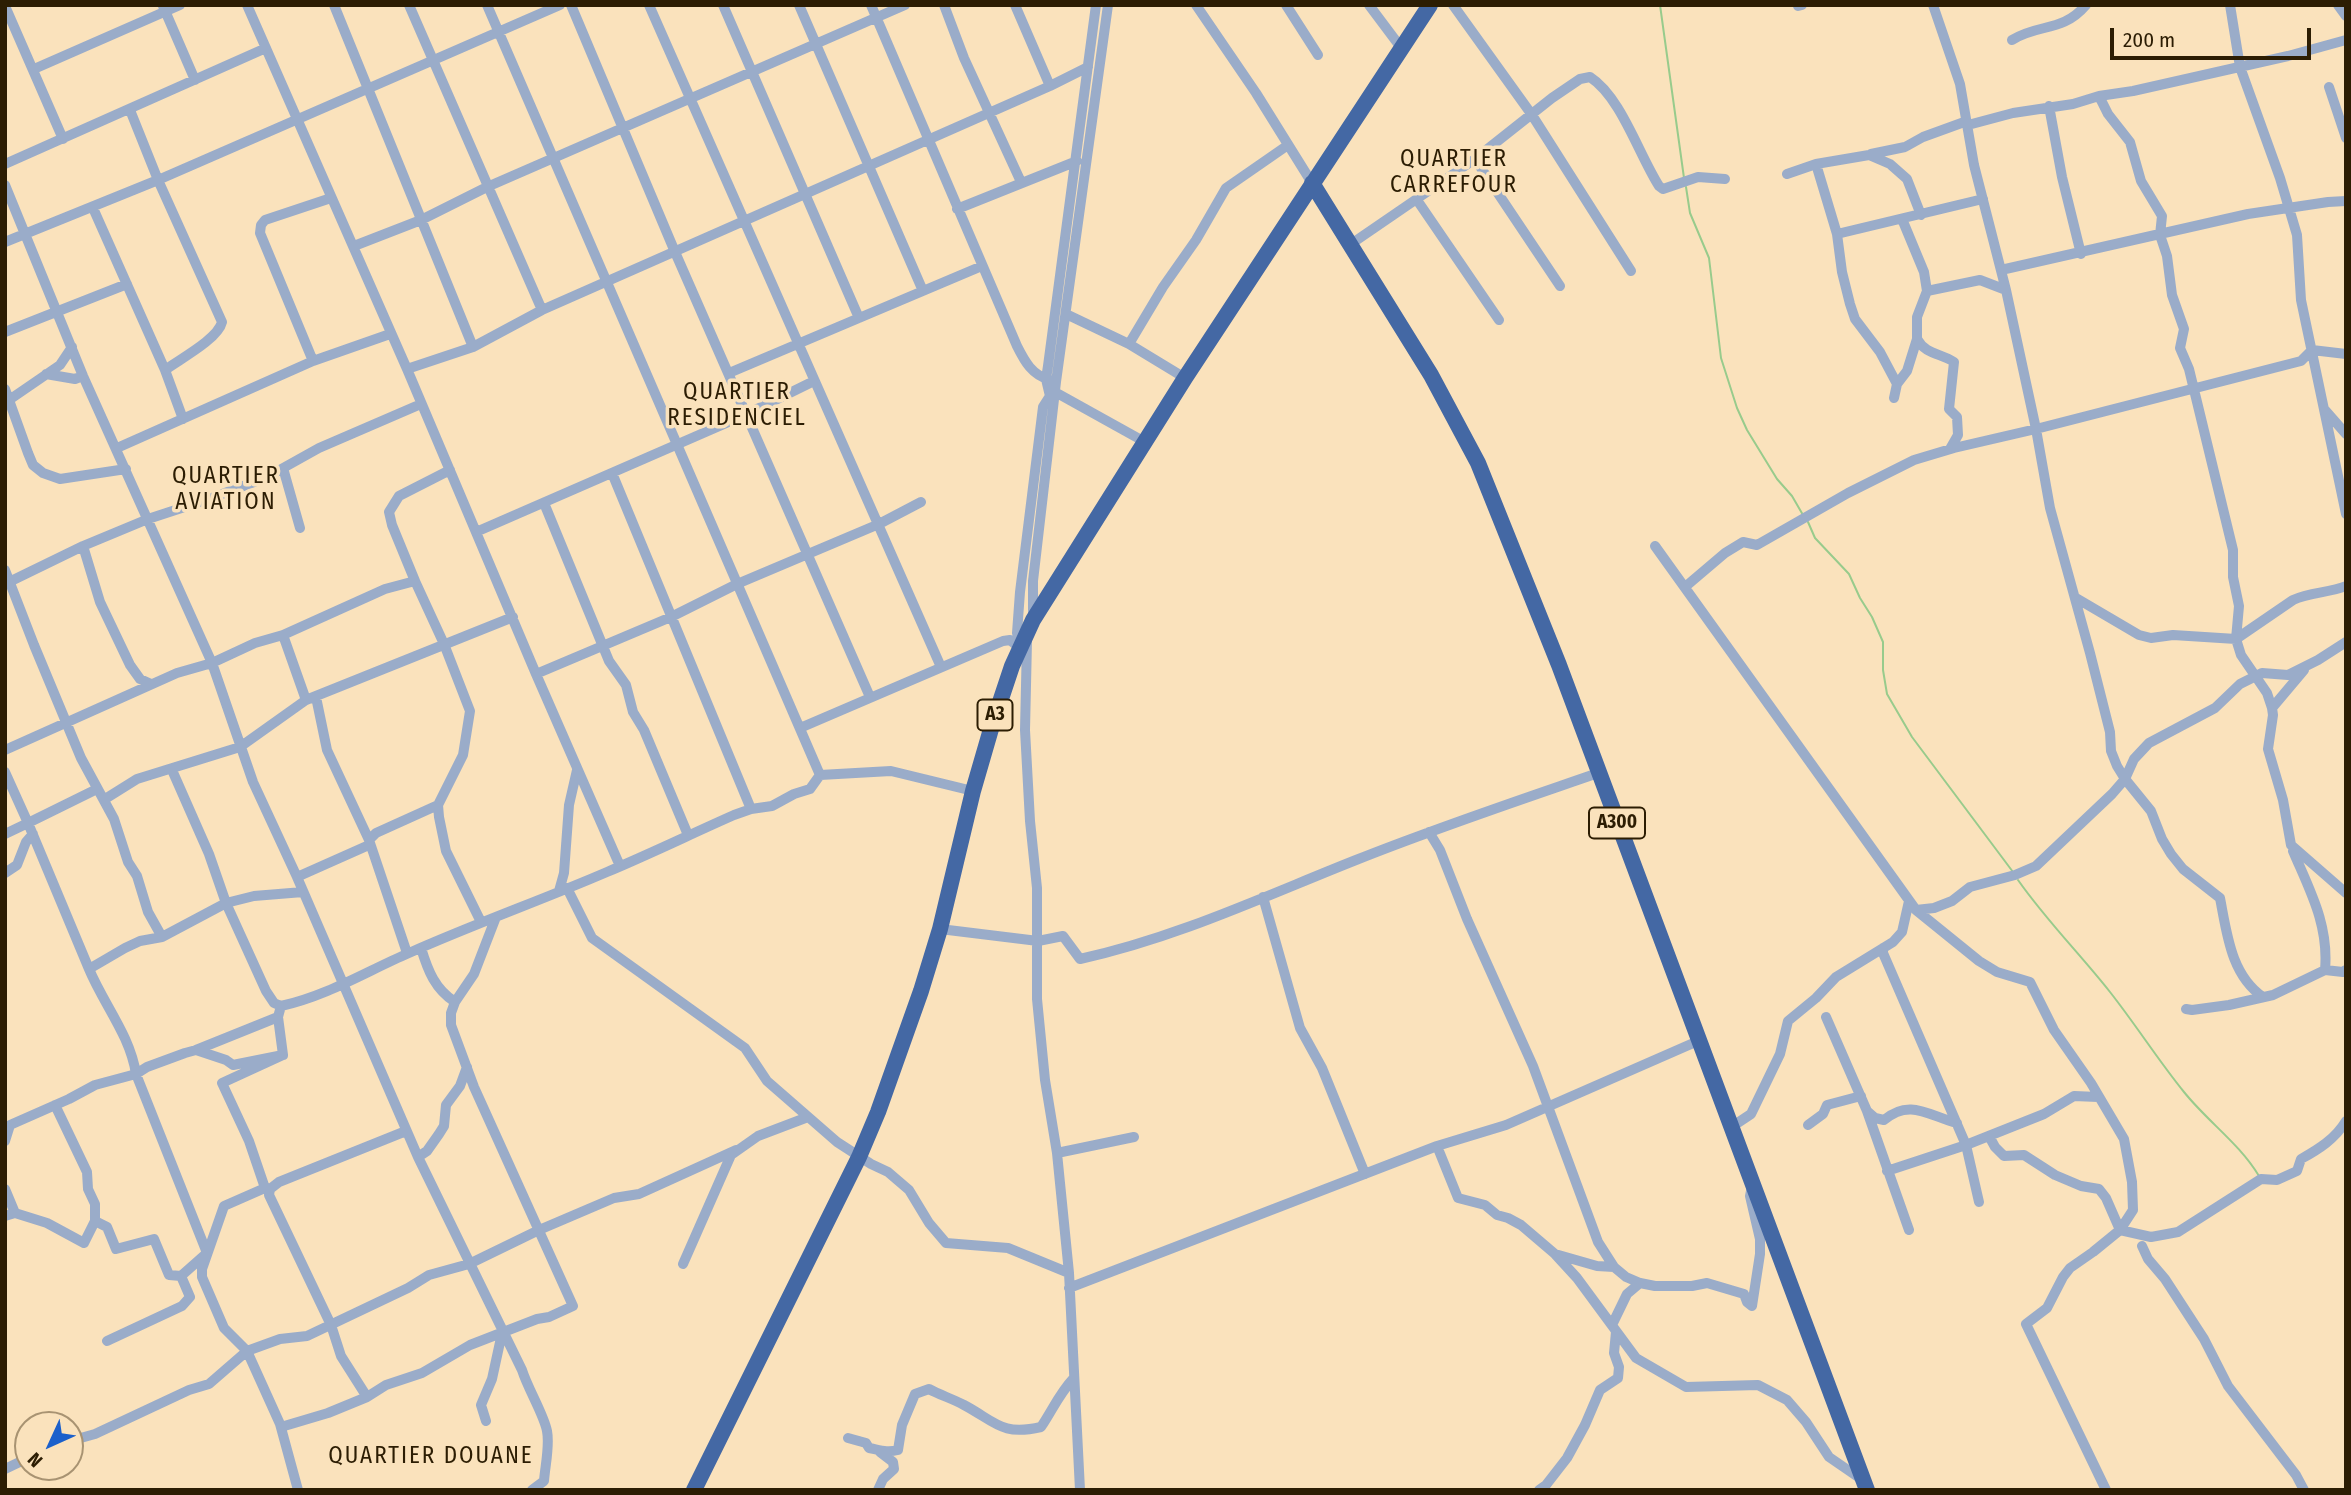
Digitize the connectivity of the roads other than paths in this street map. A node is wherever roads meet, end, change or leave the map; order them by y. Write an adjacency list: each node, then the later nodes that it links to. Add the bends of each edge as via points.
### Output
1 (180, 5): 26 (street)
2 (247, 5): 35 (street)
3 (334, 5): 46 (street)
4 (409, 5): 38 (street)
5 (486, 5): 31 (street)
6 (560, 5): 31 (street)
7 (571, 5): 55 (street)
8 (649, 5): 48 (street)
9 (723, 5): 42 (street)
10 (799, 5): 34 (street)
11 (871, 5): 30 (street)
12 (905, 5): 30 (street)
13 (944, 5): 51 (street)
14 (1015, 5): 44 (street)
15 (1096, 5): 39 (street)
16 (1108, 5): 61 (street)
17 (1210, 5): 27 (street)
18 (1286, 5): 37 (street)
19 (1369, 5): 36 (street)
20 (1453, 5): 52 (street)
21 (1933, 5): 54 (street)
22 (2086, 5): 32 (street, via 2064,24)
23 (2230, 5): 40 (street)
24 (2338, 5): 29 (street)
25 (5, 6): 41 (street)
26 (164, 8): 41 (street); 43 (street)
27 (1198, 9): 59 (street)
28 (1422, 9): 36 (highway, A3)
29 (2346, 16)
30 (876, 18): 34 (street); 58 (street)
31 (498, 32): 38 (street); 63 (street)
32 (2012, 40)
33 (2346, 40): 40 (street)
34 (816, 44): 42 (street); 67 (street)
35 (266, 48): 43 (street); 53 (street)
36 (1402, 49): 72 (highway, A3)
37 (1318, 55)
38 (432, 62): 46 (street); 74 (street)
39 (1088, 67): 44 (street); 64 (street)
40 (2239, 67): 47 (street); 81 (street)
41 (34, 69): 57 (street)
42 (752, 72): 48 (street); 75 (street)
43 (195, 80): 50 (street)
44 (1051, 86): 51 (street)
45 (2329, 87): 56 (street)
46 (369, 88): 53 (street); 85 (street)
47 (2099, 96): 49 (street); 89 (street, via 2130,142 2141,181 2162,216)
48 (689, 98): 55 (street); 86 (street)
49 (2049, 107): 54 (street); 94 (street)
50 (130, 110): 57 (street); 70 (street)
51 (990, 111): 58 (street); 71 (street)
52 (1532, 115): 62 (street); 69 (street, via 1580,79 1590,77 1623,118 1659,186 1673,187 1698,177); 97 (street)
53 (299, 120): 70 (street); 76 (street)
54 (1967, 123): 60 (street, via 1905,147); 77 (street)
55 (623, 129): 63 (street); 93 (street)
56 (2346, 138)
57 (63, 139): 65 (street)
58 (928, 141): 67 (street); 82 (street)
59 (1288, 145): 72 (street); 113 (street, via 1226,188)
60 (1869, 155): 66 (street); 83 (street, via 1890,164 1907,179)
61 (1086, 158): 64 (street); 106 (street)
62 (1475, 159): 78 (street); 100 (street)
63 (552, 160): 74 (street); 98 (street)
64 (1074, 162): 71 (street); 126 (street)
65 (5, 164)
66 (1816, 164): 68 (street); 88 (street)
67 (868, 167): 75 (street); 101 (street)
68 (1787, 174)
69 (1725, 179)
70 (158, 180): 80 (street); 120 (street, via 222,322 212,337)
71 (1021, 182): 82 (street)
72 (1312, 183): 91 (highway, A300); 124 (highway, A3)
73 (5, 185): 87 (street)
74 (487, 187): 85 (street); 104 (street)
75 (805, 195): 86 (street); 107 (street)
76 (331, 198): 92 (street); 118 (street, via 272,217 261,225 262,240)
77 (1983, 199): 83 (street); 96 (street)
78 (1417, 200): 91 (street); 108 (street)
79 (2346, 201): 81 (street)
80 (93, 208): 87 (street); 99 (street)
81 (2289, 208): 89 (street); 116 (street, via 2297,235 2301,300)
82 (957, 209): 95 (street)
83 (1921, 215): 84 (street)
84 (1902, 219): 88 (street); 103 (street)
85 (421, 220): 92 (street); 115 (street)
86 (745, 221): 93 (street); 112 (street)
87 (24, 233): 90 (street); 105 (street)
88 (1837, 234): 127 (street, via 1855,318)
89 (2160, 235): 94 (street); 128 (street, via 2184,329 2180,348)
90 (5, 242)
91 (1352, 244): 186 (highway, A300, via 1478,463)
92 (354, 246): 110 (street)
93 (675, 252): 98 (street); 121 (street)
94 (2081, 254): 96 (street)
95 (982, 266): 101 (street); 126 (street, via 1025,362)
96 (2001, 270): 102 (street)
97 (1631, 271)
98 (606, 283): 104 (street); 138 (street)
99 (127, 284): 105 (street); 120 (street)
100 (1560, 286)
101 (923, 290): 107 (street)
102 (2006, 290): 103 (street, via 1980,280); 135 (street)
103 (1927, 291): 111 (street, via 1917,317)
104 (542, 310): 115 (street)
105 (57, 312): 109 (street); 114 (street)
106 (1066, 314): 113 (street); 126 (street)
107 (859, 318): 112 (street)
108 (1499, 320)
109 (5, 332)
110 (390, 334): 118 (street); 119 (street)
111 (1917, 339): 127 (street, via 1907,371); 140 (street, via 1934,355 1954,362 1949,409 1956,417 1958,435)
112 (797, 344): 121 (street); 125 (street)
113 (1129, 344): 124 (street)
114 (72, 346): 122 (street, via 67,357); 123 (street)
115 (473, 347): 119 (street)
116 (2312, 350): 117 (street); 128 (street, via 2301,361); 132 (street)
117 (2346, 354)
118 (313, 361): 134 (street)
119 (407, 369): 131 (street)
120 (165, 370): 134 (street)
121 (729, 373): 133 (street)
122 (46, 374): 123 (street); 129 (street)
123 (83, 376): 139 (street)
124 (1185, 378): 137 (highway, A3)
125 (814, 380): 133 (street); 149 (street)
126 (1052, 384): 137 (street); 163 (street); 169 (street, via 1043,407 1020,592)
127 (1897, 384): 130 (street)
128 (2193, 390): 135 (street); 165 (street, via 2233,550 2239,606)
129 (7, 394): 142 (street, via 33,464 43,473 60,480)
130 (1894, 398)
131 (421, 404): 141 (street); 143 (street)
132 (2324, 409): 136 (street); 147 (street)
133 (747, 414): 138 (street); 154 (street)
134 (183, 418): 139 (street)
135 (2036, 429): 140 (street); 160 (street, via 2050,508)
136 (2346, 434)
137 (1144, 442): 163 (highway, A3)
138 (676, 445): 144 (street); 157 (street)
139 (117, 448): 142 (street)
140 (1950, 449): 159 (street, via 1876,478 1757,545 1743,542)
141 (284, 468): 148 (street); 150 (street)
142 (126, 470): 148 (street)
143 (450, 470): 151 (street); 156 (street, via 399,496 389,512)
144 (612, 473): 146 (street); 162 (street)
145 (922, 502): 149 (street)
146 (544, 503): 151 (street); 168 (street)
147 (2346, 514)
148 (148, 519): 152 (street); 170 (street)
149 (879, 524): 154 (street); 172 (street)
150 (300, 528)
151 (476, 532): 161 (street)
152 (83, 546): 155 (street); 175 (street, via 100,602 130,665 140,679)
153 (1655, 546): 159 (street)
154 (808, 553): 157 (street); 176 (street)
155 (7, 575): 179 (street)
156 (415, 581): 164 (street, via 385,589); 167 (street)
157 (737, 584): 162 (street); 180 (street)
158 (2346, 586): 165 (street, via 2301,596)
159 (1685, 587): 208 (street)
160 (2076, 598): 165 (street, via 2139,635); 188 (street, via 2111,751)
161 (513, 617): 167 (street); 173 (street)
162 (671, 617): 168 (street); 193 (street)
163 (1030, 626): 169 (highway, A3); 213 (street, via 1025,730)
164 (283, 635): 170 (street); 177 (street)
165 (2236, 639): 174 (street)
166 (2346, 642): 171 (street)
167 (444, 644): 177 (street); 192 (street, via 470,711 463,755)
168 (603, 646): 173 (street); 197 (street, via 626,685 633,712)
169 (1020, 648): 172 (street, via 1010,640 1003,641); 190 (highway, A3)
170 (212, 663): 175 (street); 181 (street)
171 (2308, 666): 174 (street, via 2288,675 2262,673); 178 (street)
172 (941, 667): 176 (street)
173 (536, 674): 183 (street)
174 (2256, 677): 178 (street); 188 (street, via 2240,684 2215,708 2149,743)
175 (151, 684): 179 (street)
176 (870, 697): 180 (street)
177 (311, 699): 181 (street); 198 (street, via 327,750)
178 (2272, 708): 199 (street, via 2268,749)
179 (67, 723): 182 (street); 189 (street)
180 (800, 728): 187 (street)
181 (240, 747): 184 (street); 202 (street)
182 (5, 750)
183 (578, 769): 200 (street); 203 (street, via 569,805)
184 (172, 770): 191 (street, via 137,779); 207 (street)
185 (5, 772): 194 (street)
186 (1598, 773): 195 (street); 226 (highway, A300)
187 (820, 775): 190 (street, via 891,771); 193 (street, via 810,789 772,806)
188 (2125, 779): 208 (street, via 2036,866 1970,887 1934,908); 221 (street, via 2151,811 2171,855 2220,898 2235,962)
189 (97, 789): 191 (street); 194 (street)
190 (974, 791): 211 (highway, A3)
191 (105, 799): 212 (street)
192 (438, 805): 198 (street, via 376,833); 210 (street, via 443,844)
193 (751, 809): 197 (street)
194 (30, 829): 196 (street); 201 (street, via 17,865); 217 (street)
195 (1429, 832): 206 (street); 234 (street)
196 (5, 834)
197 (688, 835): 200 (street)
198 (369, 842): 202 (street); 216 (street)
199 (2291, 845): 205 (street); 218 (street, via 2321,919)
200 (620, 866): 203 (street)
201 (5, 873)
202 (298, 877): 204 (street)
203 (563, 889): 209 (street); 236 (street, via 592,938 745,1048 767,1081)
204 (303, 892): 207 (street); 220 (street)
205 (2346, 893)
206 (1263, 897): 213 (street, via 1181,930 1080,959 1063,936); 254 (street, via 1300,1028 1322,1068)
207 (226, 903): 212 (street); 224 (street)
208 (1912, 906): 215 (street, via 1902,932); 232 (street, via 1979,961 2030,982 2054,1030)
209 (496, 917): 210 (street); 222 (street, via 474,974)
210 (481, 922): 214 (street)
211 (940, 929): 213 (street); 252 (highway, A3)
212 (162, 937): 217 (street, via 125,948)
213 (1038, 941): 250 (street, via 1038,1013)
214 (421, 948): 216 (street); 222 (street, via 433,982)
215 (1883, 948): 238 (street); 241 (street, via 1836,977 1791,1017 1780,1054 1751,1114)
216 (407, 953): 220 (street)
217 (89, 969): 230 (street, via 134,1057)
218 (2325, 970): 219 (street); 221 (street)
219 (2346, 970)
220 (344, 985): 224 (street); 242 (street)
221 (2263, 997): 223 (street)
222 (455, 1002): 229 (street, via 451,1025)
223 (2186, 1009)
224 (280, 1012): 227 (street); 228 (street)
225 (1826, 1017): 231 (street)
226 (1698, 1041): 234 (street); 241 (highway, A300)
227 (196, 1050): 228 (street, via 233,1065); 230 (street)
228 (283, 1055): 264 (street, via 222,1083 265,1188 224,1206)
229 (467, 1067): 251 (street, via 446,1105 444,1126); 260 (street)
230 (136, 1074): 233 (street, via 95,1085); 264 (street)
231 (1861, 1096): 235 (street); 239 (street, via 1827,1105)
232 (2098, 1097): 244 (street, via 2074,1096); 262 (street, via 2124,1139 2132,1182 2133,1210)
233 (55, 1105): 240 (street); 259 (street, via 87,1172)
234 (1549, 1106): 248 (street); 268 (street, via 1598,1242)
235 (1867, 1111): 238 (street, via 1884,1120 1894,1112 1920,1109); 253 (street)
236 (808, 1117): 249 (street, via 758,1136); 252 (street)
237 (2346, 1121): 243 (street)
238 (1957, 1123): 247 (street)
239 (1808, 1125)
240 (8, 1126): 246 (street)
241 (1733, 1126): 255 (highway, A300)
242 (406, 1131): 251 (street); 273 (street, via 270,1189)
243 (2342, 1133): 262 (street, via 2301,1158 2297,1171 2277,1180 2261,1179 2178,1232 2151,1237)
244 (1989, 1136): 247 (street); 262 (street, via 2004,1156 2024,1155 2055,1175 2099,1189)
245 (1134, 1137): 250 (street)
246 (5, 1141)
247 (1966, 1145): 253 (street); 257 (street)
248 (1437, 1146): 254 (street); 265 (street, via 1458,1198 1485,1205 1508,1218)
249 (736, 1150): 260 (street, via 639,1194 614,1198); 267 (street, via 727,1160)
250 (1057, 1153): 269 (street)
251 (418, 1157): 266 (street)
252 (859, 1157): 269 (street, via 909,1190 946,1243 1008,1248); 288 (highway, A3)
253 (1886, 1171): 261 (street)
254 (1365, 1174): 272 (street)
255 (1752, 1183): 271 (street, via 1760,1254 1752,1306 1744,1294 1707,1283); 285 (highway, A300)
256 (5, 1189): 258 (street)
257 (1979, 1202)
258 (10, 1214): 259 (street, via 47,1223 84,1243)
259 (95, 1221): 270 (street, via 107,1227 116,1249 154,1239 169,1275)
260 (538, 1230): 266 (street); 275 (street, via 573,1306)
261 (1909, 1230)
262 (2119, 1230): 292 (street, via 2070,1268 2047,1308 2026,1324)
263 (2142, 1246): 293 (street, via 2204,1339 2228,1386)
264 (207, 1253): 270 (street); 277 (street, via 202,1277 224,1328)
265 (1555, 1254): 268 (street); 274 (street)
266 (469, 1264): 273 (street, via 429,1275); 275 (street)
267 (683, 1264)
268 (1614, 1267): 271 (street)
269 (1069, 1273): 272 (street)
270 (181, 1276): 276 (street, via 190,1297 181,1306)
271 (1640, 1283): 274 (street, via 1627,1294)
272 (1069, 1288): 278 (street)
273 (331, 1325): 277 (street); 279 (street, via 341,1356)
274 (1614, 1328): 285 (street, via 1636,1358 1686,1387 1758,1385 1787,1400 1829,1457); 291 (street, via 1618,1378 1600,1390 1567,1458)
275 (502, 1333): 279 (street); 280 (street, via 481,1405); 287 (street, via 547,1432 544,1481)
276 (107, 1341)
277 (247, 1351): 281 (street); 282 (street, via 209,1384)
278 (1073, 1379): 284 (street, via 1041,1427 1020,1432 993,1425 929,1389 915,1394 898,1450); 290 (street)
279 (367, 1397): 281 (street)
280 (486, 1421)
281 (281, 1427): 286 (street)
282 (84, 1437)
283 (848, 1438): 284 (street)
284 (879, 1451): 289 (street, via 893,1462 894,1469)
285 (1865, 1485)
286 (298, 1490)
287 (531, 1490)
288 (694, 1490)
289 (878, 1490)
290 (1080, 1490)
291 (1539, 1490)
292 (2106, 1490)
293 (2304, 1490)

